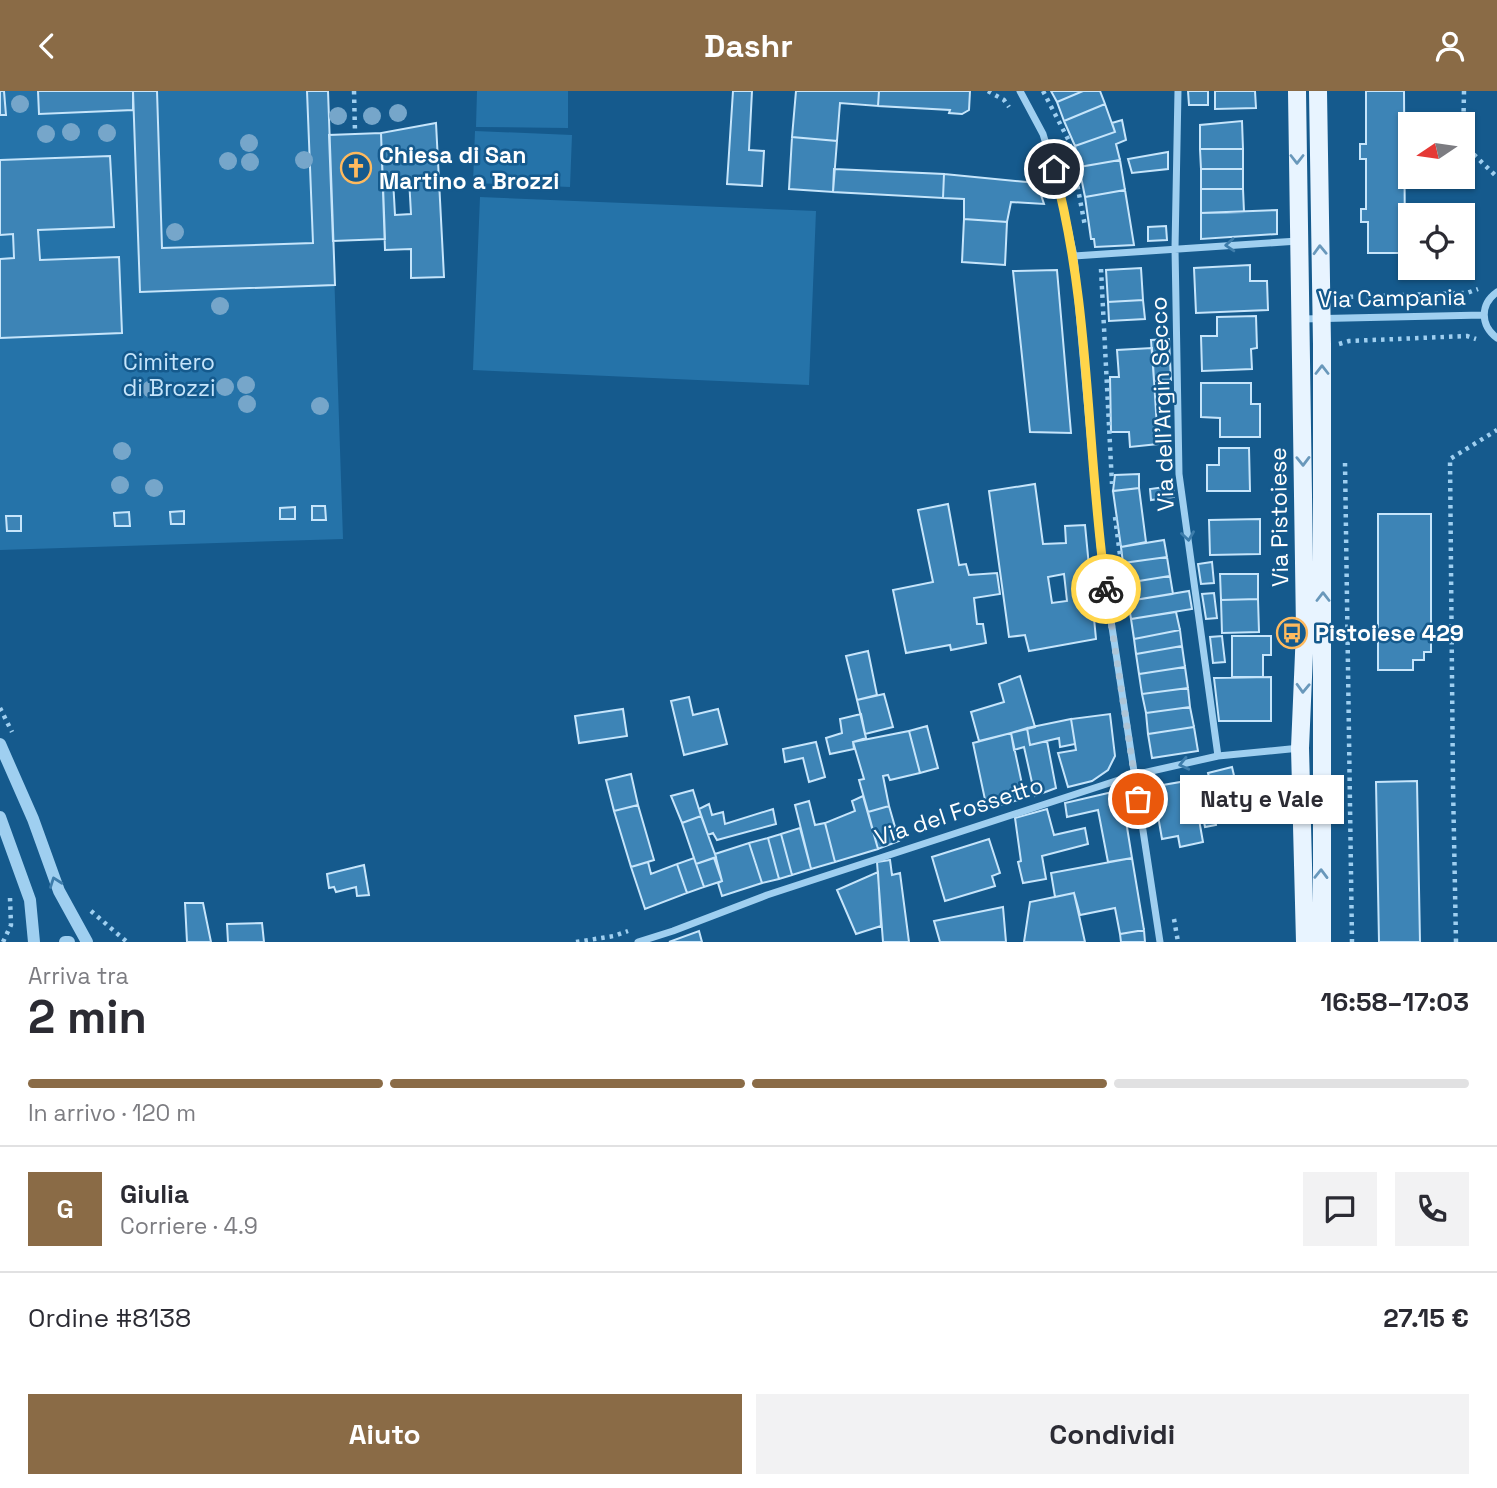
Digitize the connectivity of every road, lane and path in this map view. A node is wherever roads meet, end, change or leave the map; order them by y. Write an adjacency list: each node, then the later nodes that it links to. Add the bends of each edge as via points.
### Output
1 (354, 91): 7 (path)
2 (1020, 91): 11 (street, via 1048,151)
3 (1178, 91): 10 (street, Via dell'Argin Secco)
4 (1297, 91): 9 (main road, Via Pistoiese, one-way to 9)
5 (1318, 91): 18 (main road, Via Pistoiese, one-way to 5)
6 (1464, 91): 8 (path, via 1463,143)
7 (355, 132)
8 (1497, 177)
9 (1298, 241): 10 (street, one-way to 10); 17 (main road, Via Pistoiese)
10 (1175, 248): 11 (street); 29 (street, Via dell'Argin Secco, one-way to 29, via 1179,474)
11 (1074, 256): 30 (street, via 1101,555)
12 (1101, 265): 24 (path)
13 (1487, 283): 15 (path, via 1467,293)
14 (1497, 292): 16 (street, Via Campania)
15 (1344, 297)
16 (1483, 315): 18 (street, Via Campania); 19 (street, Via Campania)
17 (1301, 319): 18 (street, Via Campania); 28 (main road, Via Pistoiese, one-way to 28, via 1305,630)
18 (1322, 319): 39 (main road, Via Pistoiese, one-way to 18)
19 (1497, 338)
20 (1481, 340): 21 (path, via 1467,336 1349,341 1338,344)
21 (1338, 357)
22 (1497, 431): 41 (path, via 1450,459)
23 (1345, 462): 40 (path)
24 (1112, 496)
25 (1114, 510): 26 (path)
26 (1129, 620)
27 (0, 744): 35 (street, one-way to 27, via 59,891)
28 (1300, 748): 29 (street, Via del Fossetto); 38 (main road, Via Pistoiese)
29 (1218, 756): 30 (street, Via del Fossetto, one-way to 30)
30 (1134, 775): 36 (street, Via del Fossetto); 37 (street)
31 (0, 817): 34 (street, via 30,900)
32 (10, 896): 33 (path, via 11,925)
33 (2, 942)
34 (34, 942)
35 (87, 942)
36 (638, 942)
37 (1160, 942)
38 (1305, 942)
39 (1322, 942)
40 (1352, 942)
41 (1456, 942)

